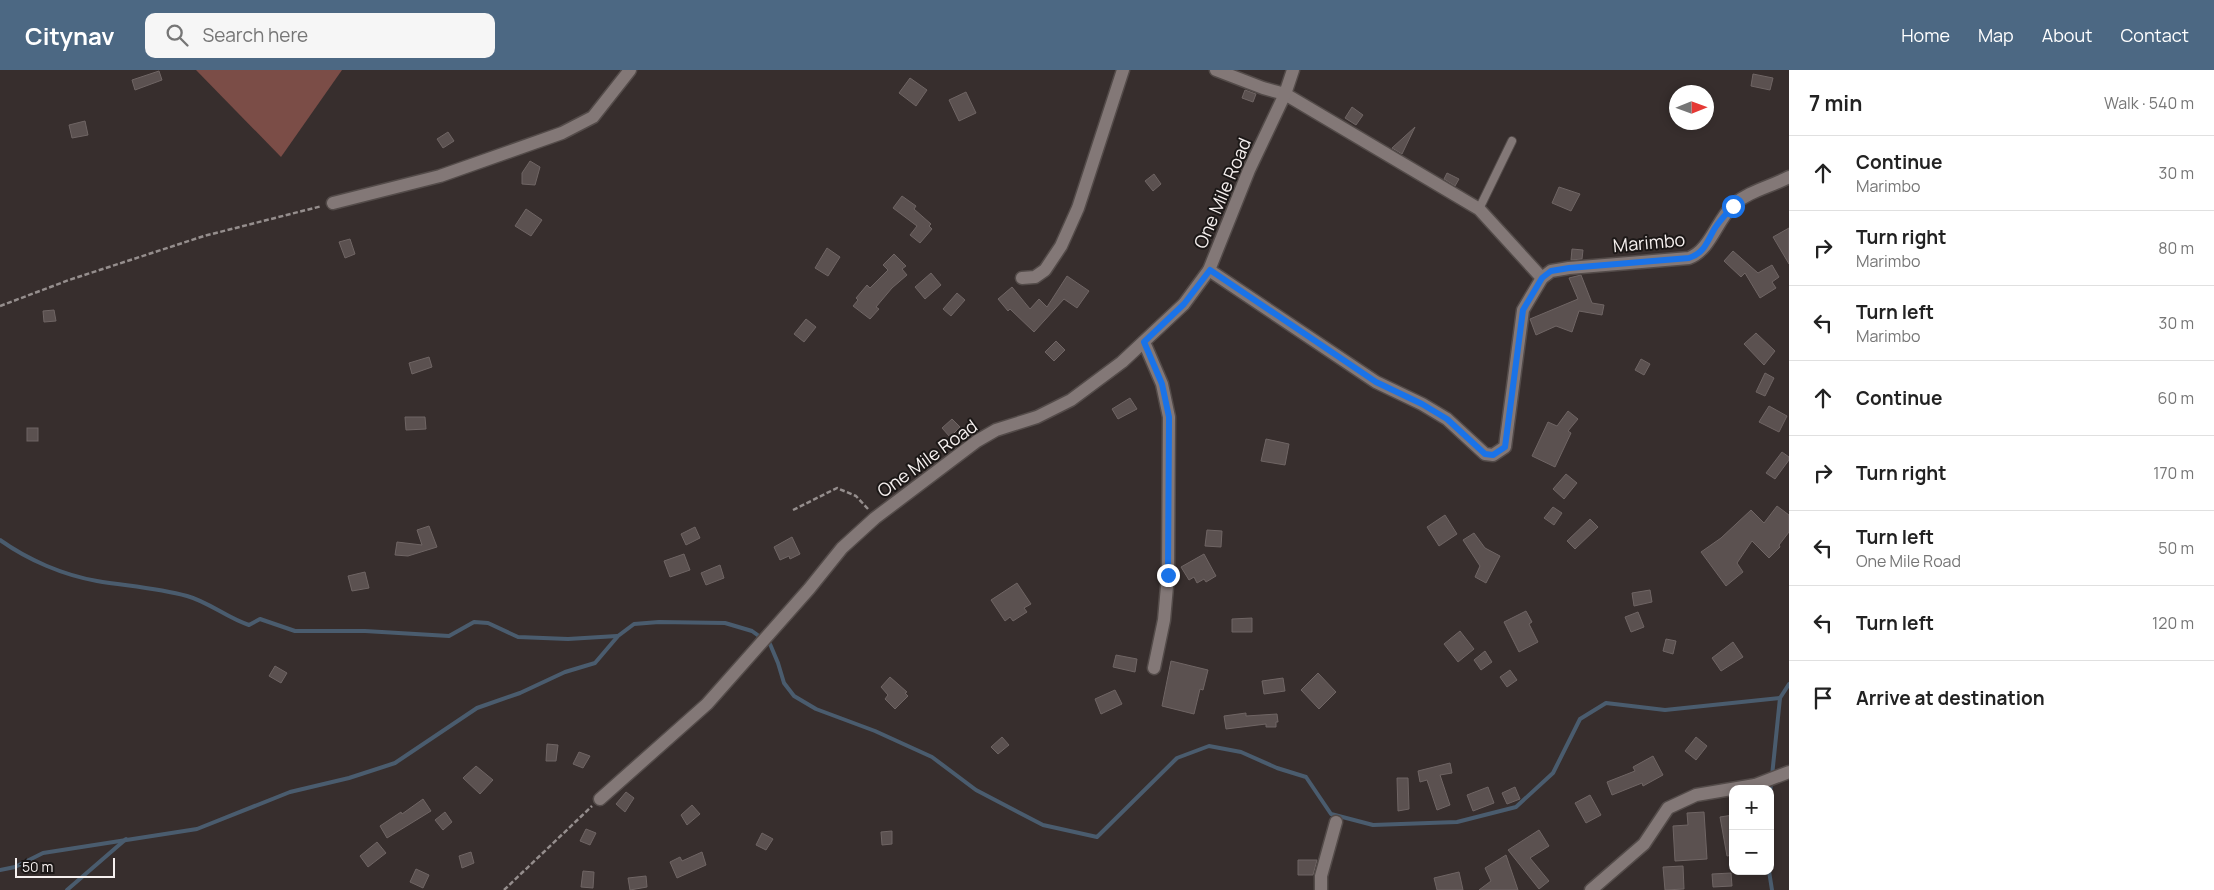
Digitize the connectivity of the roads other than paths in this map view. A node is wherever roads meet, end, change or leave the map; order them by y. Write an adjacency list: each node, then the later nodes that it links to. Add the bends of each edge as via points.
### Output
1 (630, 70): 8 (street, via 593,117 562,133 440,176)
2 (1123, 70): 11 (street, via 1078,208 1061,246 1045,270 1035,277)
3 (1216, 70): 5 (street)
4 (1294, 70): 5 (street, One Mile Road)
5 (1286, 94): 9 (street); 10 (street, One Mile Road, via 1249,170)
6 (1512, 141): 9 (lane)
7 (1789, 177): 12 (street, Marimbo, via 1754,192 1733,206 1697,255 1569,268 1551,271)
8 (333, 203)
9 (1479, 209): 12 (street)
10 (1210, 270): 12 (street, via 1376,382 1447,419 1485,454 1493,455 1505,447 1523,310); 13 (street, One Mile Road, via 1184,304)
11 (1022, 278)
12 (1542, 278)
13 (1144, 342): 14 (street, via 1162,384 1169,417 1168,575 1164,620); 16 (street, One Mile Road, via 1071,400 977,441 875,518 842,548 708,704)
14 (1154, 668)
15 (1785, 773): 19 (street, via 1755,784 1696,795 1668,808 1644,844)
16 (600, 798)
17 (1336, 822): 18 (street, via 1321,876)
18 (1321, 890)
19 (1591, 890)

